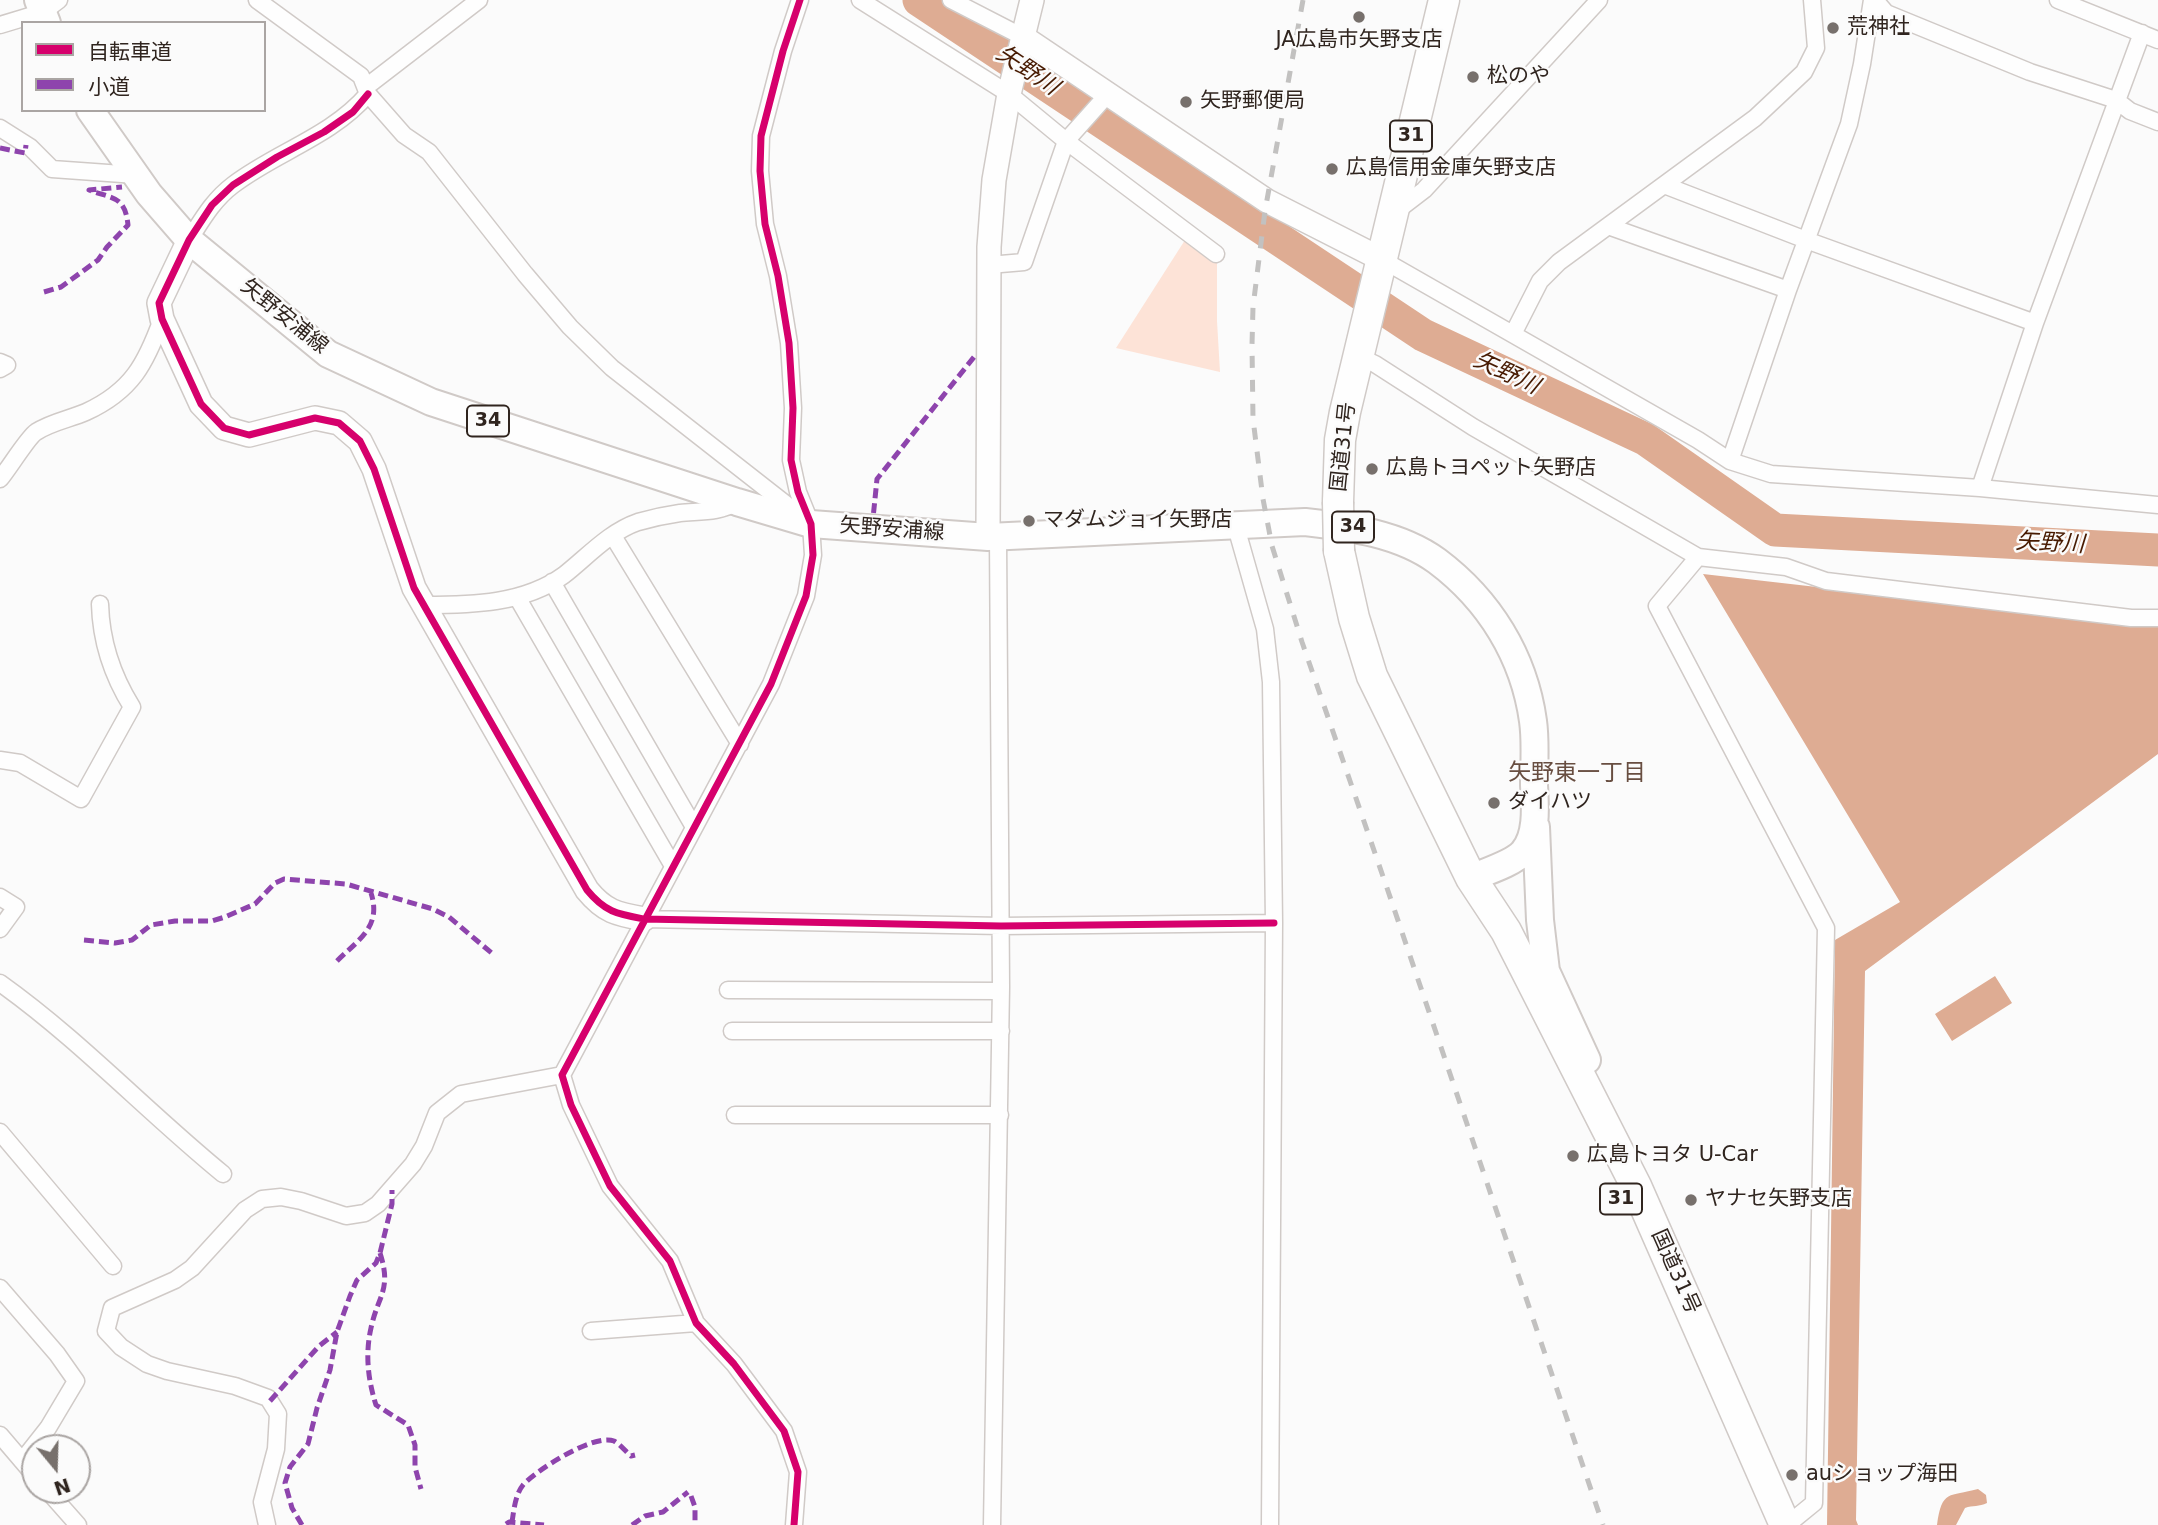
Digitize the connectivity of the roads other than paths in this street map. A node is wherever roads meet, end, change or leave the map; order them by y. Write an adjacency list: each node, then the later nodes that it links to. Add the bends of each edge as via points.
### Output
1 (257, 0): 18 (street, via 349,65)
2 (479, 0): 18 (street)
3 (800, 0): 46 (street, via 761,136 760,171 765,224 789,343 791,460 797,492)
4 (860, 0): 17 (street)
5 (951, 0): 16 (street)
6 (1032, 0): 16 (street)
7 (1444, 0): 27 (highway, 国道31号 / 31)
8 (1599, 0): 27 (street, via 1424,190)
9 (1812, 0): 26 (street, via 1816,48 1804,72 1755,118)
10 (1873, 0): 20 (street, via 1886,13 2030,72); 30 (street, via 1849,124)
11 (2058, 0): 14 (street)
12 (47, 9): 13 (street)
13 (0, 25)
14 (2142, 33): 15 (street); 20 (street)
15 (2158, 40)
16 (1022, 41): 17 (street); 19 (street)
17 (1010, 90): 24 (street); 32 (street, via 994,180)
18 (367, 91): 29 (street, via 353,112 233,186 212,205); 46 (street, via 404,135 429,152 525,274 603,360)
19 (1108, 94): 24 (street); 33 (street, via 1267,201)
20 (2116, 100): 22 (street); 36 (street)
21 (91, 112): 25 (main road, 矢野安浦線 / 34)
22 (2158, 122)
23 (0, 128): 25 (street, via 52,169)
24 (1066, 141): 31 (street); 32 (street, via 1024,262)
25 (136, 175): 29 (main road, 矢野安浦線 / 34)
26 (1664, 185): 28 (street); 30 (street)
27 (1392, 214): 33 (highway, 国道31号 / 31)
28 (1608, 226): 34 (street); 37 (street, via 1540,281)
29 (188, 240): 35 (street, via 159,303); 44 (main road, 矢野安浦線 / 34, via 340,360 431,402)
30 (1806, 240): 34 (street); 36 (street)
31 (1216, 254)
32 (989, 265): 49 (street)
33 (1380, 266): 37 (street); 38 (highway, 国道31号 / 31)
34 (1788, 290): 41 (street)
35 (162, 319): 42 (street, via 134,379 86,412 33,433); 54 (street, via 201,404 224,428 249,435 315,418 339,423 360,441)
36 (2035, 323): 43 (street)
37 (1514, 334): 41 (street)
38 (1359, 349): 50 (street, via 1473,427); 61 (highway, 国道31号 / 31, bridge, via 1340,440 1339,551 1372,676)
39 (0, 362): 40 (street, via 7,365)
40 (0, 369)
41 (1730, 461): 43 (street, via 1771,474)
42 (0, 480)
43 (1980, 488): 45 (street)
44 (737, 502): 46 (main road, 矢野安浦線 / 34); 48 (street, via 711,512 660,516)
45 (2158, 505)
46 (811, 524): 49 (main road, 矢野安浦線 / 34); 56 (street, via 813,555 806,596 771,684)
47 (1236, 527): 49 (main road, 矢野安浦線 / 34); 58 (main road, 矢野安浦線 / 34, via 1305,522 1355,528 1434,559 1464,584 1506,638 1526,688 1534,722); 64 (street, via 1265,629 1271,682)
48 (613, 536): 51 (street); 56 (street)
49 (993, 537): 65 (street)
50 (1698, 557): 55 (street, via 1786,567 1826,581 2117,617); 92 (street, via 1657,606 1826,928 1814,1503)
51 (552, 582): 52 (street); 59 (street)
52 (517, 597): 54 (street); 60 (street)
53 (100, 604): 57 (street, via 100,629 115,680 132,707 81,799 20,763)
54 (424, 605): 63 (street, via 587,890 598,904 616,914)
55 (2158, 618)
56 (740, 744): 59 (street)
57 (0, 760)
58 (1535, 805): 61 (main road, 矢野安浦線 / 34, via 1532,837 1523,853); 77 (main road, 34, via 1546,971 1598,1084)
59 (694, 827): 60 (street)
60 (673, 866): 63 (street)
61 (1471, 878): 77 (highway, 国道31号 / 31, via 1506,931); 91 (highway, 国道31号 / 31, via 1490,936 1624,1204)
62 (0, 897): 66 (street, via 16,906)
63 (644, 919): 65 (street); 72 (street)
64 (1273, 923): 65 (street); 90 (street)
65 (1001, 926): 69 (street)
66 (0, 929)
67 (0, 983): 76 (street)
68 (728, 990): 69 (street)
69 (1001, 991): 71 (street)
70 (732, 1031): 71 (street)
71 (1001, 1031): 74 (street)
72 (562, 1075): 80 (street, via 570,1105 610,1186 670,1261); 87 (street, via 461,1094 436,1113 413,1164 365,1213 346,1216 301,1201 262,1199 244,1210 192,1268 112,1308 106,1331 148,1364 268,1398 278,1414 276,1449 262,1502)
73 (735, 1115): 74 (street)
74 (1000, 1115): 89 (street)
75 (0, 1132): 78 (street)
76 (223, 1174)
77 (1636, 1186): 92 (highway, 国道31号 / 31)
78 (113, 1266)
79 (0, 1288): 83 (street, via 76,1381)
80 (696, 1323): 81 (street); 88 (street, via 734,1364 784,1431 798,1472)
81 (591, 1331)
82 (0, 1434): 84 (street)
83 (43, 1434)
84 (21, 1460)
85 (59, 1504): 86 (street)
86 (78, 1525)
87 (267, 1525)
88 (794, 1525)
89 (992, 1525)
90 (1270, 1525)
91 (1763, 1525)
92 (1786, 1525)

